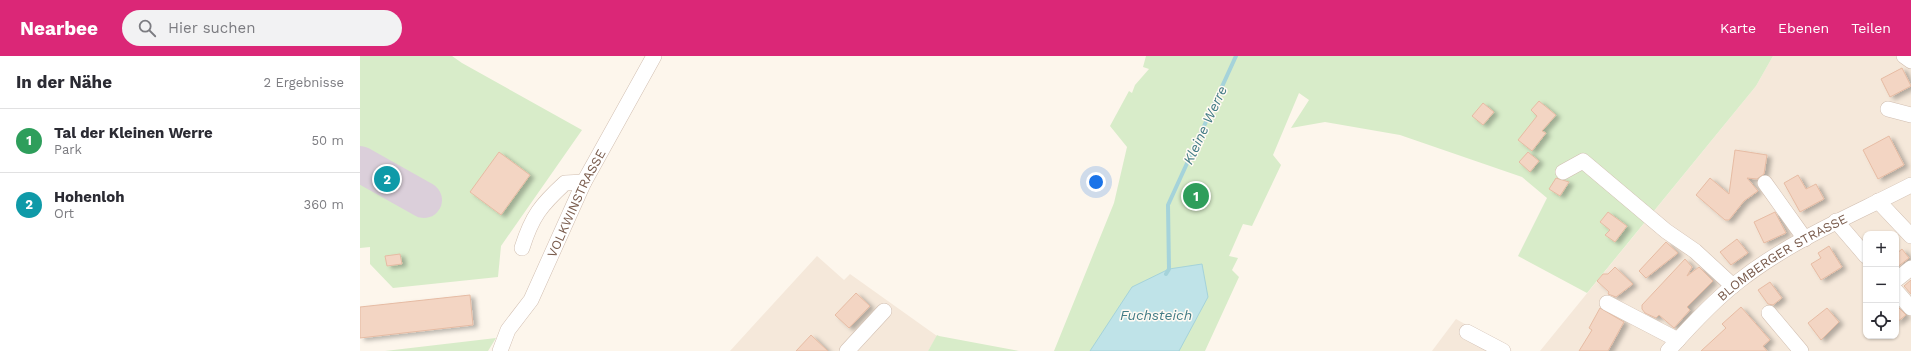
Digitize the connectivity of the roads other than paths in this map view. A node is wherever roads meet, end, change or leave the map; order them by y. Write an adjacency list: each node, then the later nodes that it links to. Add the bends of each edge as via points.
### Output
1 (654, 56): 7 (street, VOLKWINSTRASSE)
2 (1904, 56): 3 (street)
3 (1911, 61)
4 (1888, 109): 5 (street)
5 (1911, 115)
6 (1563, 172): 18 (street, via 1583,161 1666,231 1695,251)
7 (584, 182): 14 (street, via 565,183 546,200 530,224); 26 (street, VOLKWINSTRASSE, via 530,300 508,330)
8 (1765, 183): 13 (street)
9 (1911, 185): 10 (street, BLOMBERGER STRASSE)
10 (1878, 201): 11 (street, BLOMBERGER STRASSE); 12 (street)
11 (1836, 221): 13 (street, BLOMBERGER STRASSE); 15 (street)
12 (1910, 232)
13 (1805, 239): 18 (street, BLOMBERGER STRASSE)
14 (522, 248)
15 (1863, 252)
16 (1911, 268): 17 (street)
17 (1899, 278)
18 (1733, 286): 25 (street, BLOMBERGER STRASSE, via 1711,305)
19 (1899, 294): 21 (street)
20 (1607, 303): 25 (street)
21 (1911, 308)
22 (884, 311): 27 (street)
23 (1769, 313): 29 (street)
24 (1467, 332): 28 (street)
25 (1673, 346)
26 (504, 350)
27 (847, 351)
28 (1503, 351)
29 (1801, 351)

